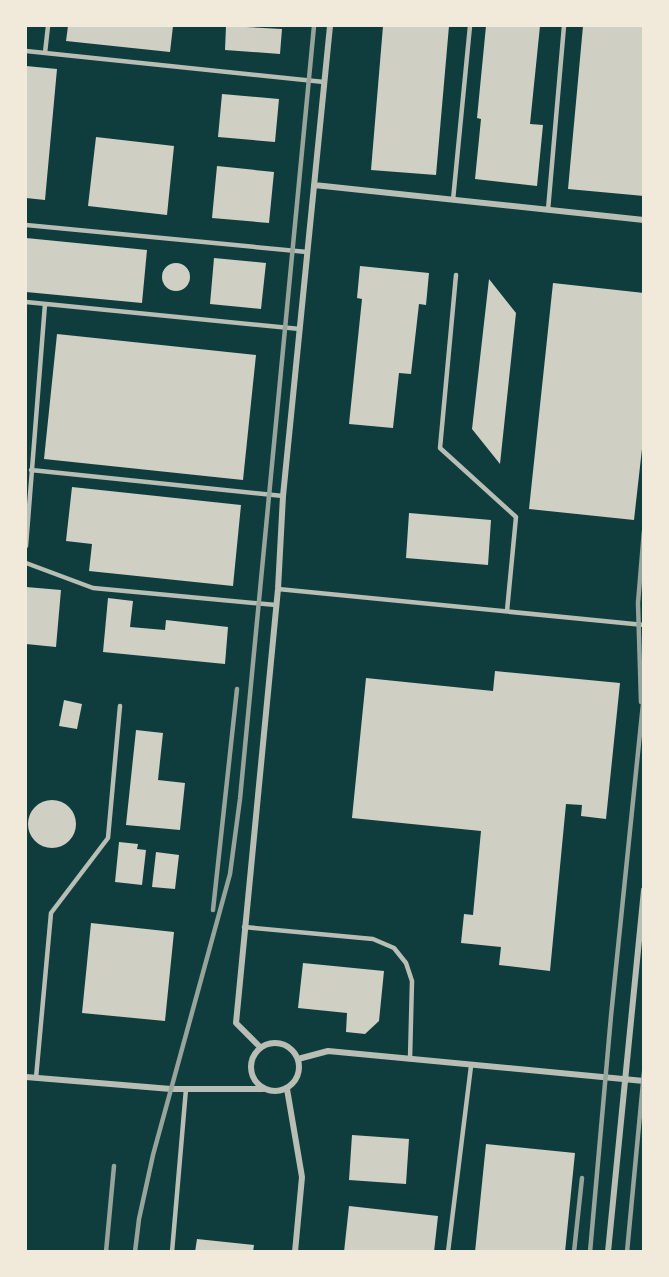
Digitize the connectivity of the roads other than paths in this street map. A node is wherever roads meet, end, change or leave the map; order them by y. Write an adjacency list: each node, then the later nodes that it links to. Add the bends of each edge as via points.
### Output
1 (48, 26): 6 (lane)
2 (330, 26): 7 (street)
3 (470, 26): 9 (lane)
4 (564, 26): 10 (lane)
5 (26, 51): 6 (lane)
6 (45, 53): 7 (lane)
7 (324, 82): 8 (street)
8 (314, 185): 9 (street); 13 (street)
9 (453, 200): 10 (street)
10 (548, 210): 11 (street)
11 (644, 220)
12 (26, 225): 13 (lane)
13 (308, 252): 17 (street)
14 (456, 275): 24 (lane, via 440,448 516,517)
15 (26, 302): 16 (lane)
16 (45, 304): 17 (lane); 18 (lane)
17 (300, 328): 19 (street)
18 (32, 470): 19 (lane); 20 (lane)
19 (283, 496): 22 (street)
20 (26, 546)
21 (26, 563): 23 (lane, via 93,588)
22 (278, 589): 23 (street); 24 (lane)
23 (276, 605): 28 (street)
24 (507, 611): 25 (lane)
25 (644, 625)
26 (120, 706): 34 (lane, via 108,838 51,913)
27 (644, 890): 35 (street)
28 (244, 927): 29 (street, via 236,1023); 31 (lane, via 373,939 394,948 406,963 412,981)
29 (260, 1047): 30 (street, via 282,1044); 38 (street, via 250,1064 255,1083)
30 (298, 1059): 31 (street, via 328,1051); 39 (street, via 299,1071)
31 (410, 1059): 32 (street)
32 (471, 1066): 35 (street); 42 (lane)
33 (26, 1077): 34 (street)
34 (36, 1078): 37 (street)
35 (625, 1079): 36 (street); 43 (street)
36 (644, 1081)
37 (186, 1089): 38 (street); 40 (lane)
38 (263, 1089): 39 (street)
39 (287, 1089): 41 (street, via 302,1177)
40 (172, 1251)
41 (295, 1251)
42 (448, 1251)
43 (608, 1251)

